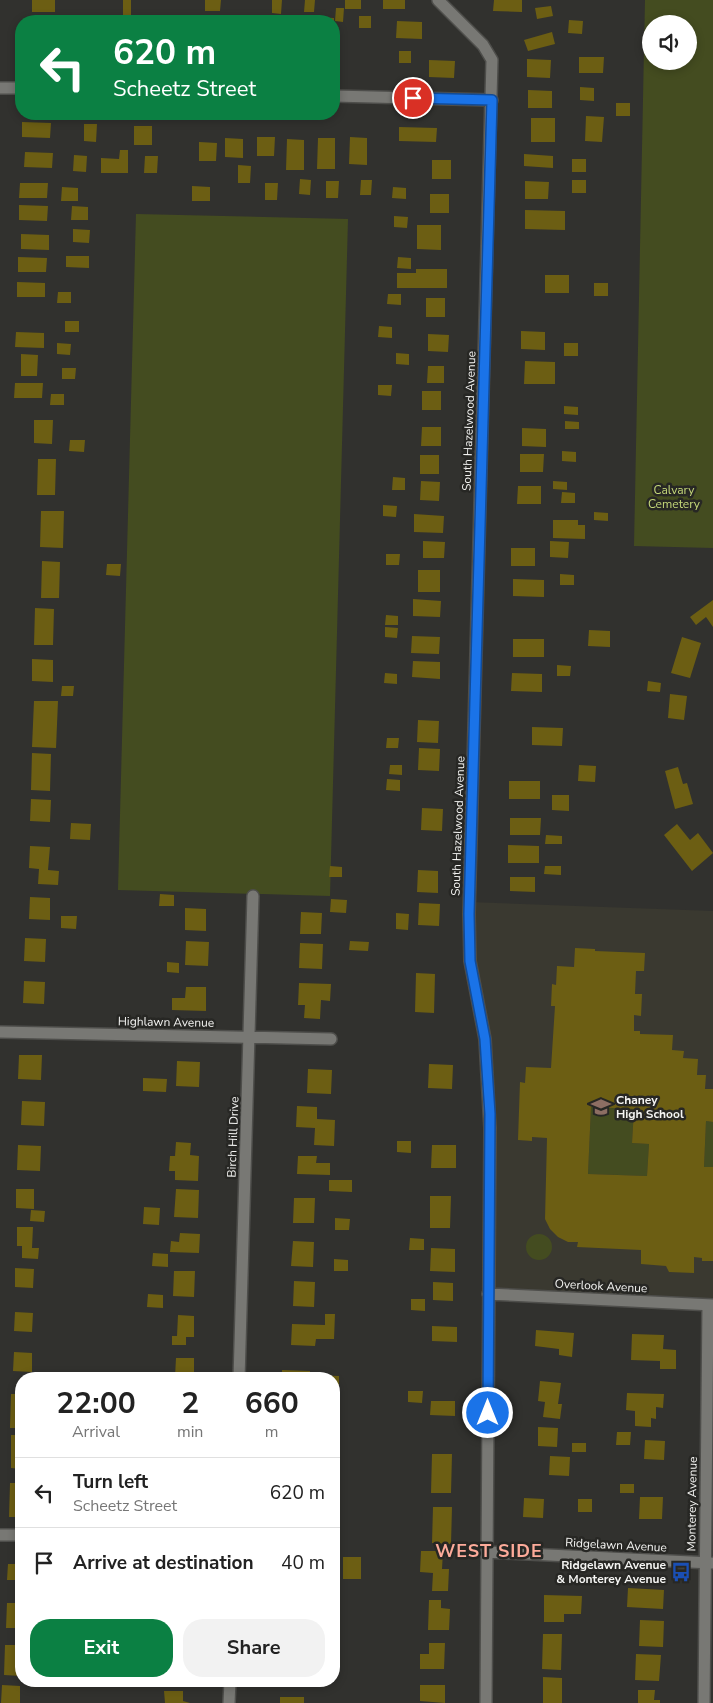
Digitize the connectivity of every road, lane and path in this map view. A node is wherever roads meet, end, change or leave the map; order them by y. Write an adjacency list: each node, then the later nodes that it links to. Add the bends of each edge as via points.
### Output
1 (438, 0): 5 (street, South Hazelwood Avenue, via 488,52 492,60)
2 (0, 88): 3 (street)
3 (15, 88)
4 (340, 96): 5 (street)
5 (492, 100): 10 (street, South Hazelwood Avenue, via 469,914 470,961 485,1039 488,1087)
6 (253, 896): 8 (street, Birch Hill Drive)
7 (0, 1032): 8 (street, Highlawn Avenue)
8 (250, 1038): 9 (street, Highlawn Avenue); 12 (street, Birch Hill Drive)
9 (331, 1039)
10 (488, 1294): 11 (street, Overlook Avenue); 15 (street, South Hazelwood Avenue)
11 (710, 1305): 16 (street, Monterey Avenue)
12 (239, 1372)
13 (0, 1535): 14 (street)
14 (15, 1535)
15 (487, 1552): 16 (street, Ridgelawn Avenue); 19 (street, South Hazelwood Avenue)
16 (709, 1563): 20 (street, Monterey Avenue)
17 (230, 1687): 18 (street)
18 (229, 1703)
19 (486, 1703)
20 (704, 1703)

